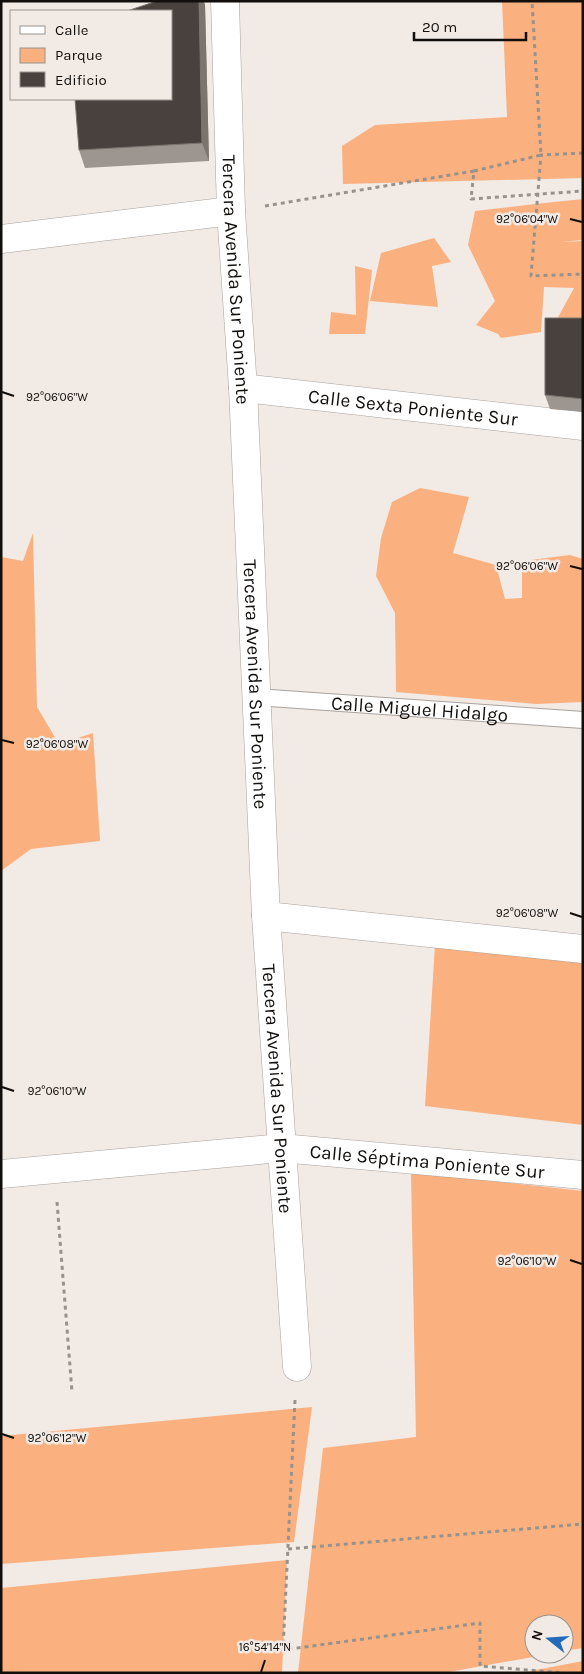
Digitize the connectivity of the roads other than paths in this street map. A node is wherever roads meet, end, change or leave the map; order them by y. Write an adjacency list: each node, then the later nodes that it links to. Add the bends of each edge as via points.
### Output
1 (225, 1): 2 (street, Tercera Avenida Sur Poniente)
2 (231, 211): 3 (street); 4 (street, Tercera Avenida Sur Poniente)
3 (1, 239)
4 (243, 388): 5 (street, Calle Sexta Poniente Sur); 6 (street, Tercera Avenida Sur Poniente)
5 (583, 426)
6 (256, 697): 7 (lane, Calle Miguel Hidalgo); 8 (street, Tercera Avenida Sur Poniente)
7 (583, 720)
8 (266, 916): 9 (street); 10 (street, Tercera Avenida Sur Poniente)
9 (583, 949)
10 (281, 1148): 11 (street, Calle Séptima Poniente Sur); 12 (street, Calle Séptima Poniente Sur); 13 (street, Tercera Avenida Sur Poniente)
11 (1, 1174)
12 (583, 1175)
13 (297, 1367)

